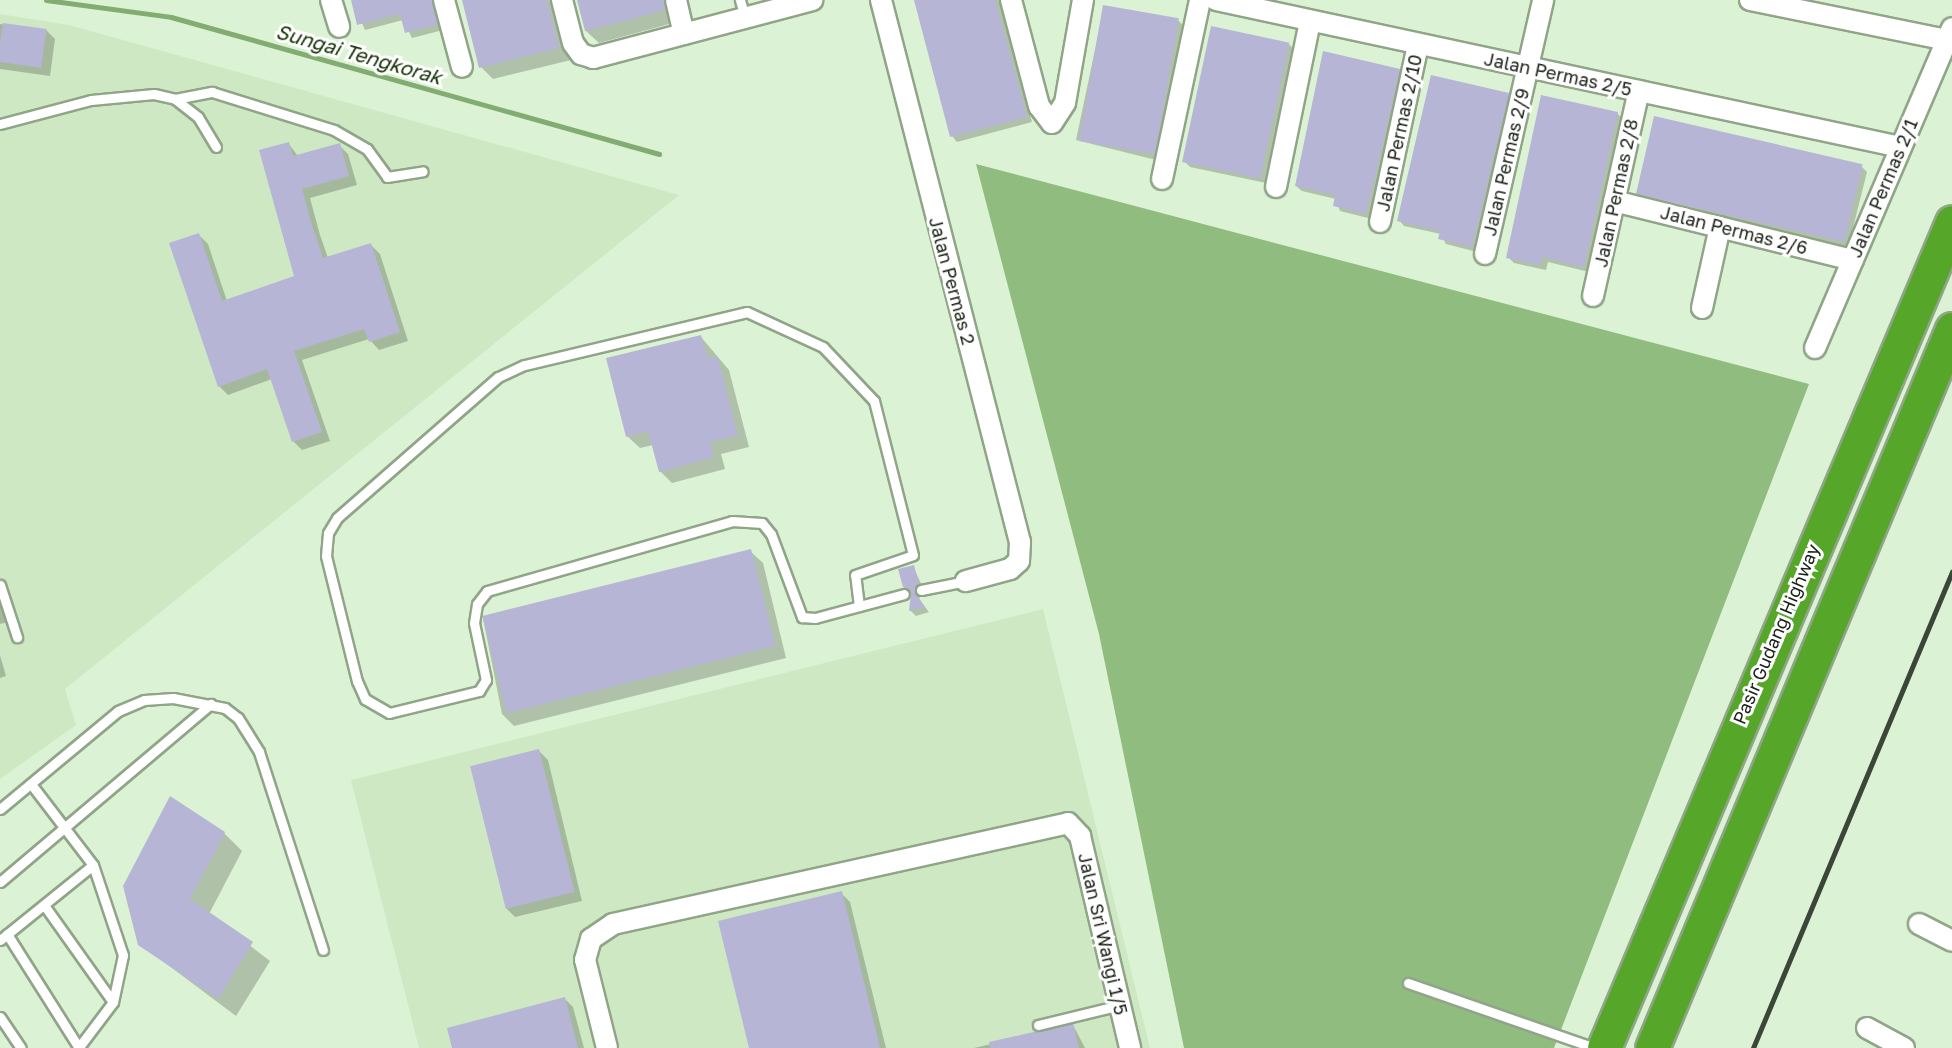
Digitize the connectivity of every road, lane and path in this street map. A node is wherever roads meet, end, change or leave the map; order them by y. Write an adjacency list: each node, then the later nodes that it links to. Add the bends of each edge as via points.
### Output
1 (331, 0): 15 (street)
2 (444, 0): 19 (street)
3 (562, 0): 16 (street, via 581,54 593,58)
4 (676, 0): 16 (street)
5 (812, 0): 13 (street)
6 (881, 0): 39 (street, Jalan Permas 2, via 1020,542 1019,561 1010,569)
7 (1011, 0): 8 (street, via 1039,106 1052,123 1065,103)
8 (1083, 0)
9 (1200, 0): 27 (street)
10 (1216, 0): 14 (street, Jalan Permas 2/5)
11 (1543, 0): 20 (street, Jalan Permas 2/9)
12 (1750, 0): 17 (street)
13 (743, 9): 16 (street)
14 (1310, 21): 18 (street, Jalan Permas 2/5); 28 (street)
15 (339, 27)
16 (684, 34)
17 (1949, 34): 25 (street, Jalan Permas 2/1)
18 (1418, 45): 20 (street, Jalan Permas 2/5); 30 (street, Jalan Permas 2/10)
19 (462, 67)
20 (1527, 68): 21 (street, Jalan Permas 2/5); 33 (street, Jalan Permas 2/9)
21 (1639, 91): 25 (street, Jalan Permas 2/5); 29 (street, Jalan Permas 2/8)
22 (175, 99): 23 (lane, via 154,94 91,100); 24 (lane, via 198,117); 26 (lane, via 212,92 334,129 367,149 387,177)
23 (0, 124)
24 (216, 147)
25 (1900, 147): 34 (street, Jalan Permas 2/1)
26 (423, 171)
27 (1162, 179)
28 (1276, 187)
29 (1614, 201): 32 (street, Jalan Permas 2/6); 35 (street, Jalan Permas 2/8)
30 (1380, 222)
31 (1952, 222): 67 (highway, Pasir Gudang Highway)
32 (1720, 227): 34 (street, Jalan Permas 2/6); 36 (street)
33 (1485, 254)
34 (1853, 260): 38 (street, Jalan Permas 2/1)
35 (1593, 296)
36 (1702, 308)
37 (1952, 329): 68 (highway)
38 (1815, 348)
39 (966, 581): 41 (lane)
40 (0, 585): 44 (lane)
41 (921, 590)
42 (904, 594): 43 (lane)
43 (859, 606): 43 (lane, via 802,617 771,534 762,523 732,521 487,591 477,604 474,623 486,680 479,691 389,713 365,699 357,681 326,556 327,533 337,518 498,377 524,365 747,312 823,347 874,401 913,555 855,575)
44 (17, 637)
45 (211, 704): 46 (lane, via 144,700 118,711); 48 (lane); 55 (lane, via 238,718 260,752)
46 (31, 784): 47 (lane); 48 (lane)
47 (0, 809)
48 (66, 827): 49 (lane); 50 (lane)
49 (93, 865): 51 (lane); 57 (lane, via 123,955)
50 (0, 882)
51 (44, 904): 53 (lane); 57 (lane)
52 (1919, 924): 54 (street)
53 (4, 937): 62 (lane)
54 (1952, 941)
55 (323, 950)
56 (1408, 983): 66 (lane)
57 (114, 1002): 62 (lane)
58 (1120, 1005): 60 (lane); 64 (street, Jalan Sri Wangi 1/5, via 1080,836 1068,823 613,924 591,939 585,960); 65 (street, Jalan Sri Wangi 1/5)
59 (0, 1017): 63 (lane)
60 (1038, 1025)
61 (1867, 1028): 69 (street)
62 (79, 1047)
63 (21, 1048)
64 (607, 1048)
65 (1130, 1048)
66 (1595, 1048)
67 (1604, 1048)
68 (1652, 1048)
69 (1904, 1048)

